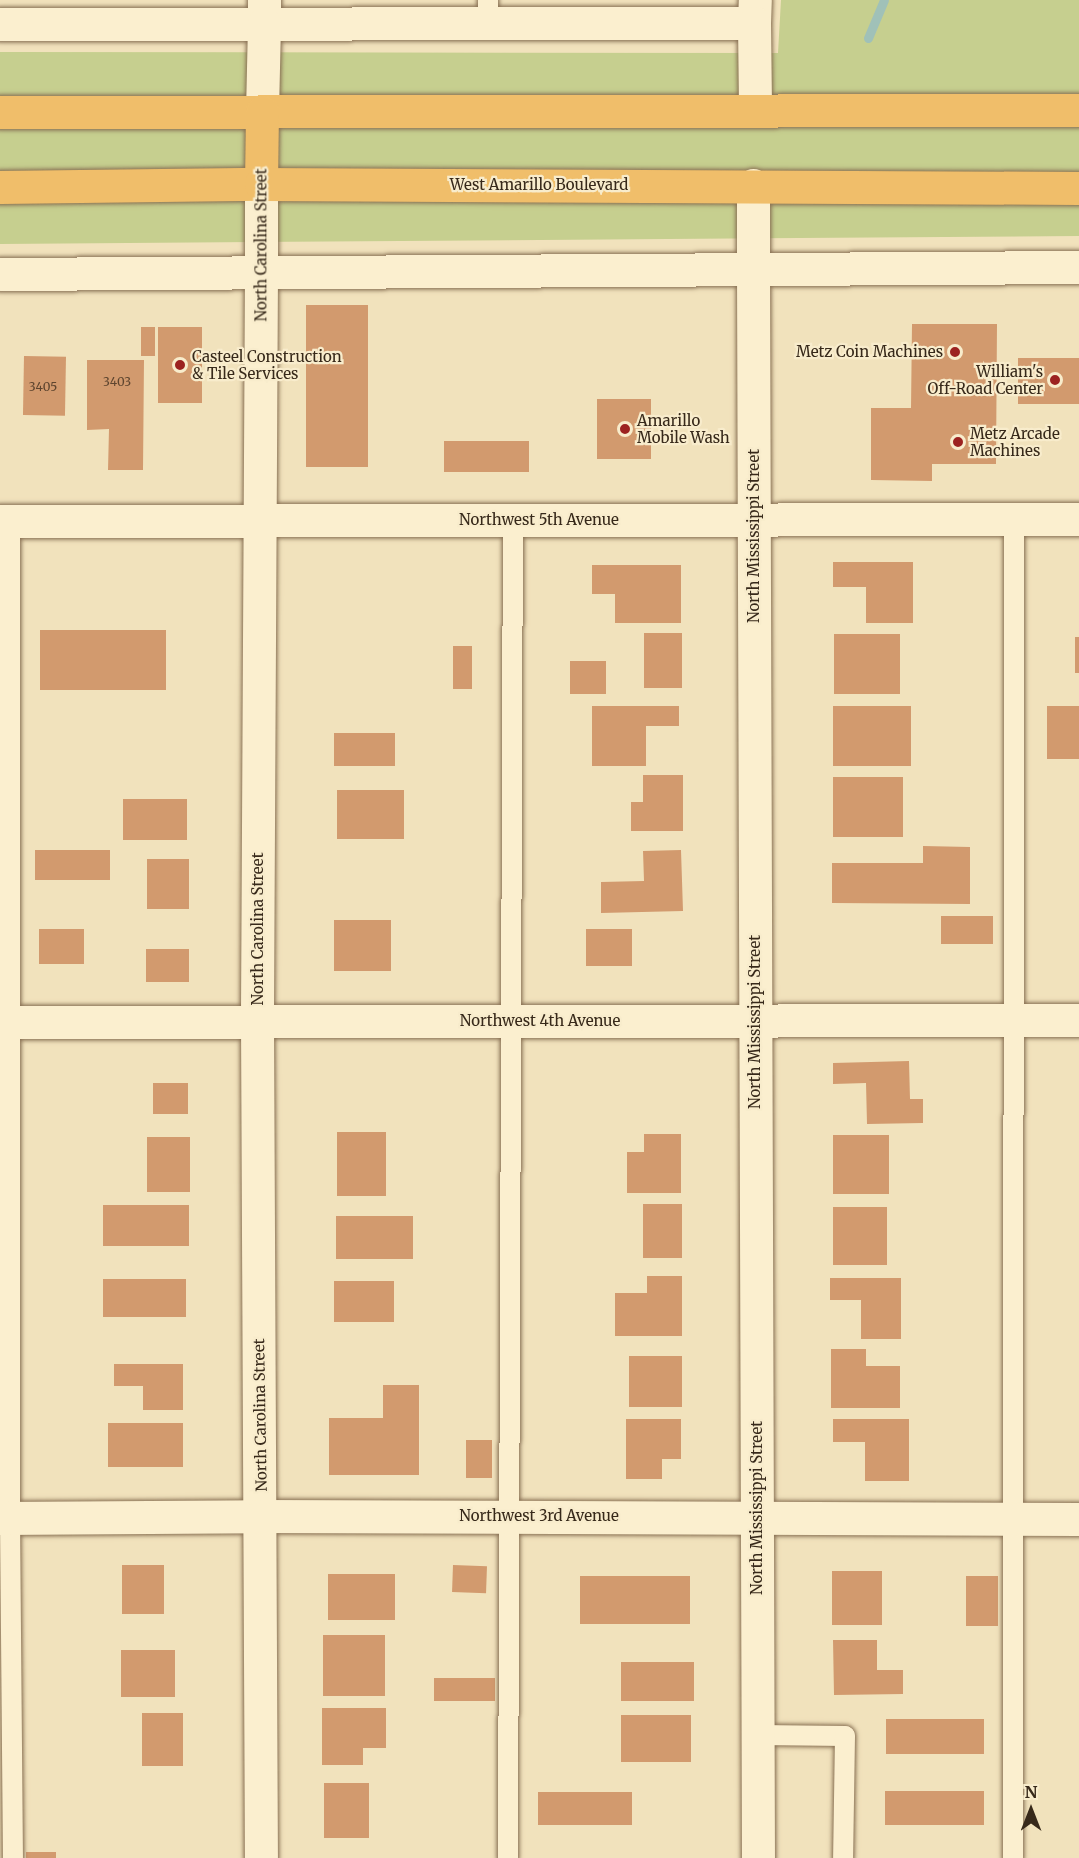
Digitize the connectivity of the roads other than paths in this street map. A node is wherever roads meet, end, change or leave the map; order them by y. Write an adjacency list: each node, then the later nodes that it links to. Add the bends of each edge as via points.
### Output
1 (264, 11): 2 (street); 4 (street); 8 (street, North Carolina Street)
2 (488, 11): 3 (street)
3 (754, 12): 6 (street)
4 (0, 24)
5 (1079, 110): 6 (highway)
6 (754, 111): 8 (highway)
7 (0, 112): 8 (highway)
8 (262, 112): 9 (highway, North Carolina Street)
9 (261, 184): 10 (highway, West Amarillo Boulevard); 11 (highway, West Amarillo Boulevard); 15 (street, North Carolina Street)
10 (753, 185): 12 (highway, West Amarillo Boulevard); 14 (street, North Mississippi Street)
11 (0, 188)
12 (1079, 188)
13 (1079, 267): 14 (street)
14 (753, 270): 15 (street); 17 (street, North Mississippi Street)
15 (261, 271): 16 (street); 22 (street, North Carolina Street)
16 (0, 273)
17 (754, 519): 18 (street, Northwest 5th Avenue); 20 (street, Northwest 5th Avenue); 28 (street, North Mississippi Street)
18 (1014, 519): 19 (street, Northwest 5th Avenue); 26 (lane)
19 (1079, 519)
20 (513, 520): 22 (street, Northwest 5th Avenue); 25 (lane)
21 (5, 521): 22 (street, Northwest 5th Avenue); 27 (lane)
22 (261, 521): 24 (street, North Carolina Street)
23 (1079, 1020): 26 (street, Northwest 4th Avenue)
24 (257, 1021): 25 (street, Northwest 4th Avenue); 27 (street, Northwest 4th Avenue); 29 (street, North Carolina Street)
25 (511, 1021): 28 (street, Northwest 4th Avenue); 30 (lane)
26 (1014, 1021): 28 (street, Northwest 4th Avenue); 33 (lane)
27 (5, 1022): 32 (lane)
28 (755, 1022): 31 (street, North Mississippi Street)
29 (261, 1516): 30 (street, Northwest 3rd Avenue); 32 (street, Northwest 3rd Avenue); 37 (street, North Carolina Street)
30 (508, 1516): 31 (street, Northwest 3rd Avenue); 38 (lane)
31 (758, 1517): 33 (street, Northwest 3rd Avenue); 35 (street, North Mississippi Street)
32 (5, 1518): 36 (lane)
33 (1012, 1518): 34 (street, Northwest 3rd Avenue); 41 (lane)
34 (1079, 1519)
35 (758, 1735): 39 (street, North Mississippi Street); 40 (lane, via 844,1736)
36 (13, 1858)
37 (261, 1858)
38 (508, 1858)
39 (758, 1858)
40 (843, 1858)
41 (1013, 1858)

